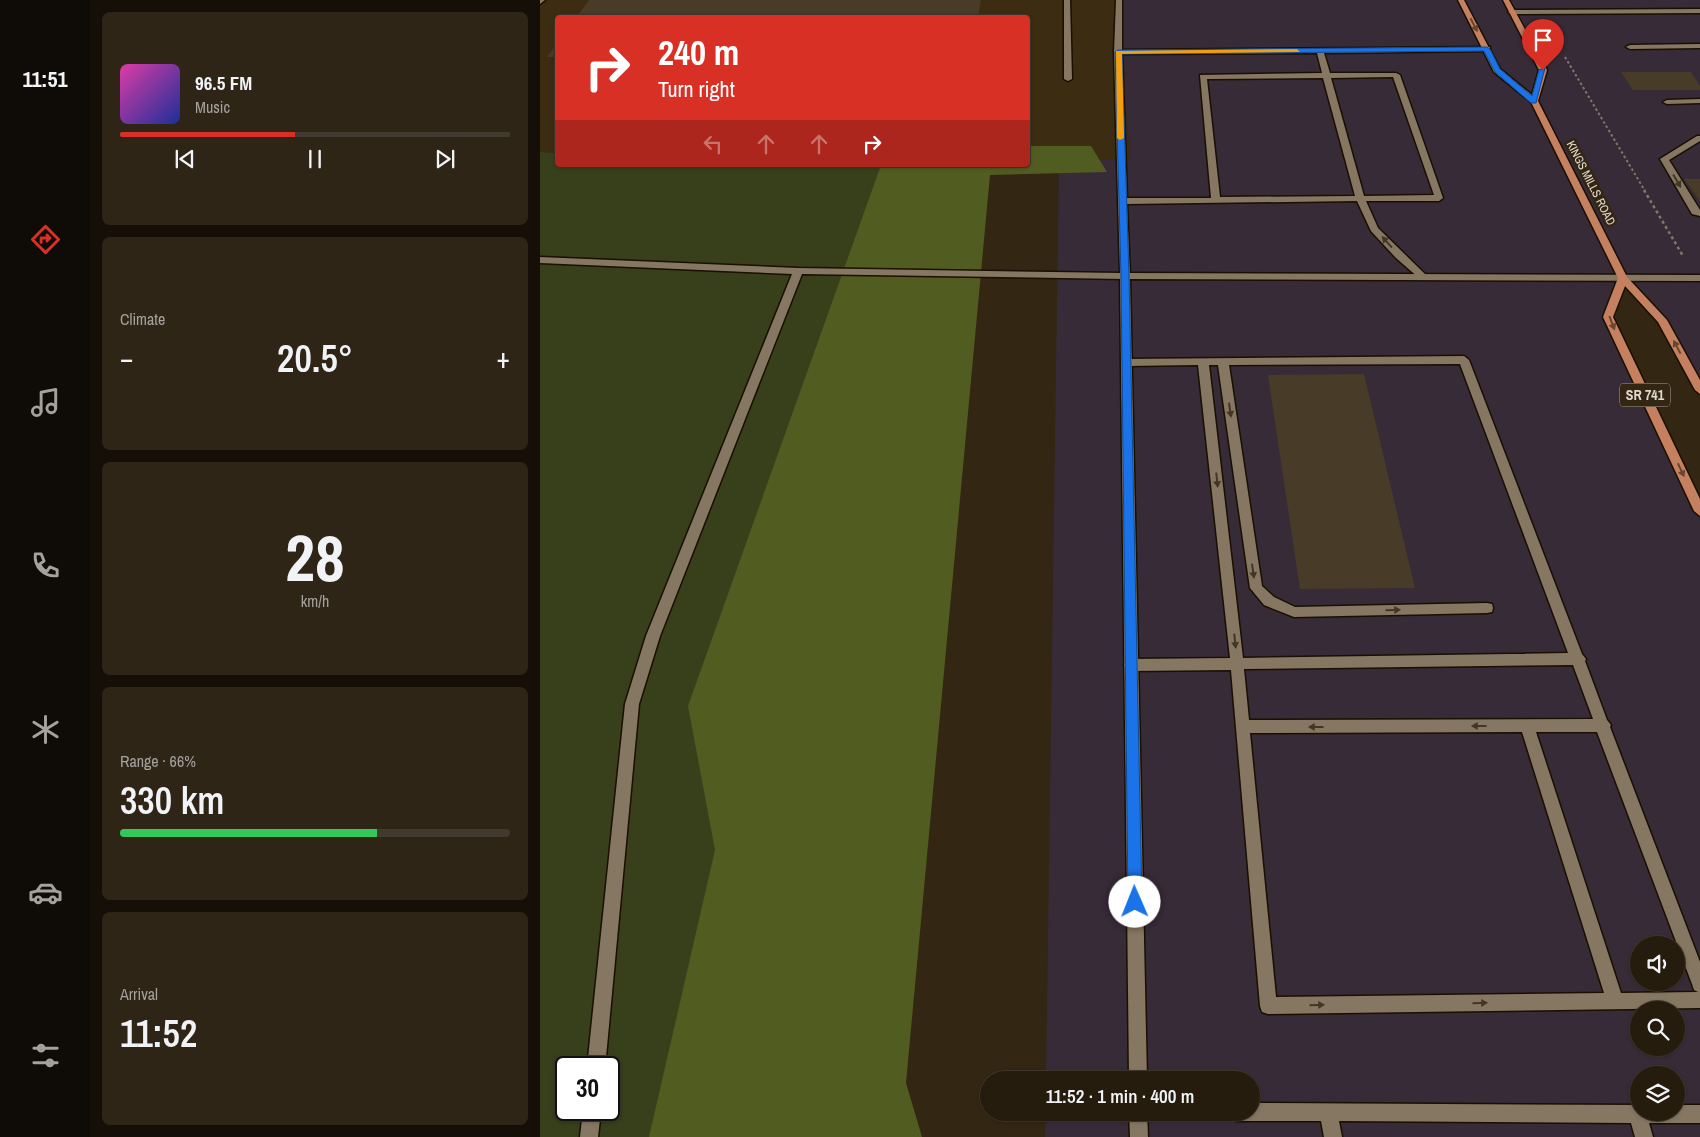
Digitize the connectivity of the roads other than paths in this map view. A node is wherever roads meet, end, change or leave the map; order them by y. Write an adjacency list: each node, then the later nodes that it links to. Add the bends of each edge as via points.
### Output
1 (1067, 0): 14 (street)
2 (1119, 0): 12 (street)
3 (1461, 0): 10 (main road, KINGS MILLS ROAD, one-way to 10)
4 (1506, 0): 6 (main road)
5 (1687, 0): 7 (street)
6 (1512, 12): 7 (street); 15 (main road, via 1543,70)
7 (1699, 13)
8 (1700, 46): 9 (street)
9 (1630, 47)
10 (1487, 49): 11 (street); 15 (main road, KINGS MILLS ROAD, via 1498,70)
11 (1320, 51): 12 (street); 13 (street)
12 (1118, 52): 21 (street)
13 (1327, 76): 19 (street); 19 (street, via 1396,76 1439,198); 20 (street, via 1202,77)
14 (1068, 79)
15 (1534, 101): 27 (main road, KINGS MILLS ROAD)
16 (1700, 101): 17 (street)
17 (1667, 102)
18 (1700, 139): 22 (street, one-way to 22, via 1664,159 1696,212)
19 (1360, 199): 20 (street); 26 (street, one-way to 19, via 1374,229)
20 (1216, 200): 21 (street)
21 (1122, 201): 25 (street)
22 (1700, 213)
23 (540, 260): 24 (street)
24 (798, 271): 25 (street); 44 (street, via 654,636 632,704)
25 (1125, 276): 26 (street); 29 (street)
26 (1422, 276): 27 (street)
27 (1623, 278): 28 (street); 32 (main road, KINGS MILLS ROAD, one-way to 27, via 1662,320); 33 (main road, SR 741, one-way to 33, via 1608,317)
28 (1697, 278)
29 (1127, 362): 30 (street); 37 (street)
30 (1204, 362): 31 (street); 36 (street, one-way to 36)
31 (1223, 362): 34 (street, one-way to 34, via 1256,588 1269,601 1294,612); 35 (street, via 1464,360)
32 (1700, 390)
33 (1700, 511)
34 (1487, 608)
35 (1579, 659): 36 (street); 38 (street)
36 (1237, 664): 37 (street); 40 (street)
37 (1131, 665): 45 (street)
38 (1604, 725): 39 (street); 41 (street)
39 (1527, 726): 40 (street, one-way to 40); 43 (street)
40 (1243, 727): 43 (street, one-way to 43, via 1268,1006)
41 (1700, 984)
42 (1700, 1000): 43 (street)
43 (1615, 1001)
44 (597, 1056)
45 (1138, 1071)
46 (1260, 1112): 47 (street)
47 (1330, 1113): 48 (street); 56 (street)
48 (1630, 1114)
49 (1685, 1114): 50 (street)
50 (1700, 1114)
51 (591, 1121): 54 (street)
52 (1138, 1121): 55 (street)
53 (1639, 1121): 57 (street)
54 (589, 1137)
55 (1139, 1137)
56 (1332, 1137)
57 (1644, 1137)

